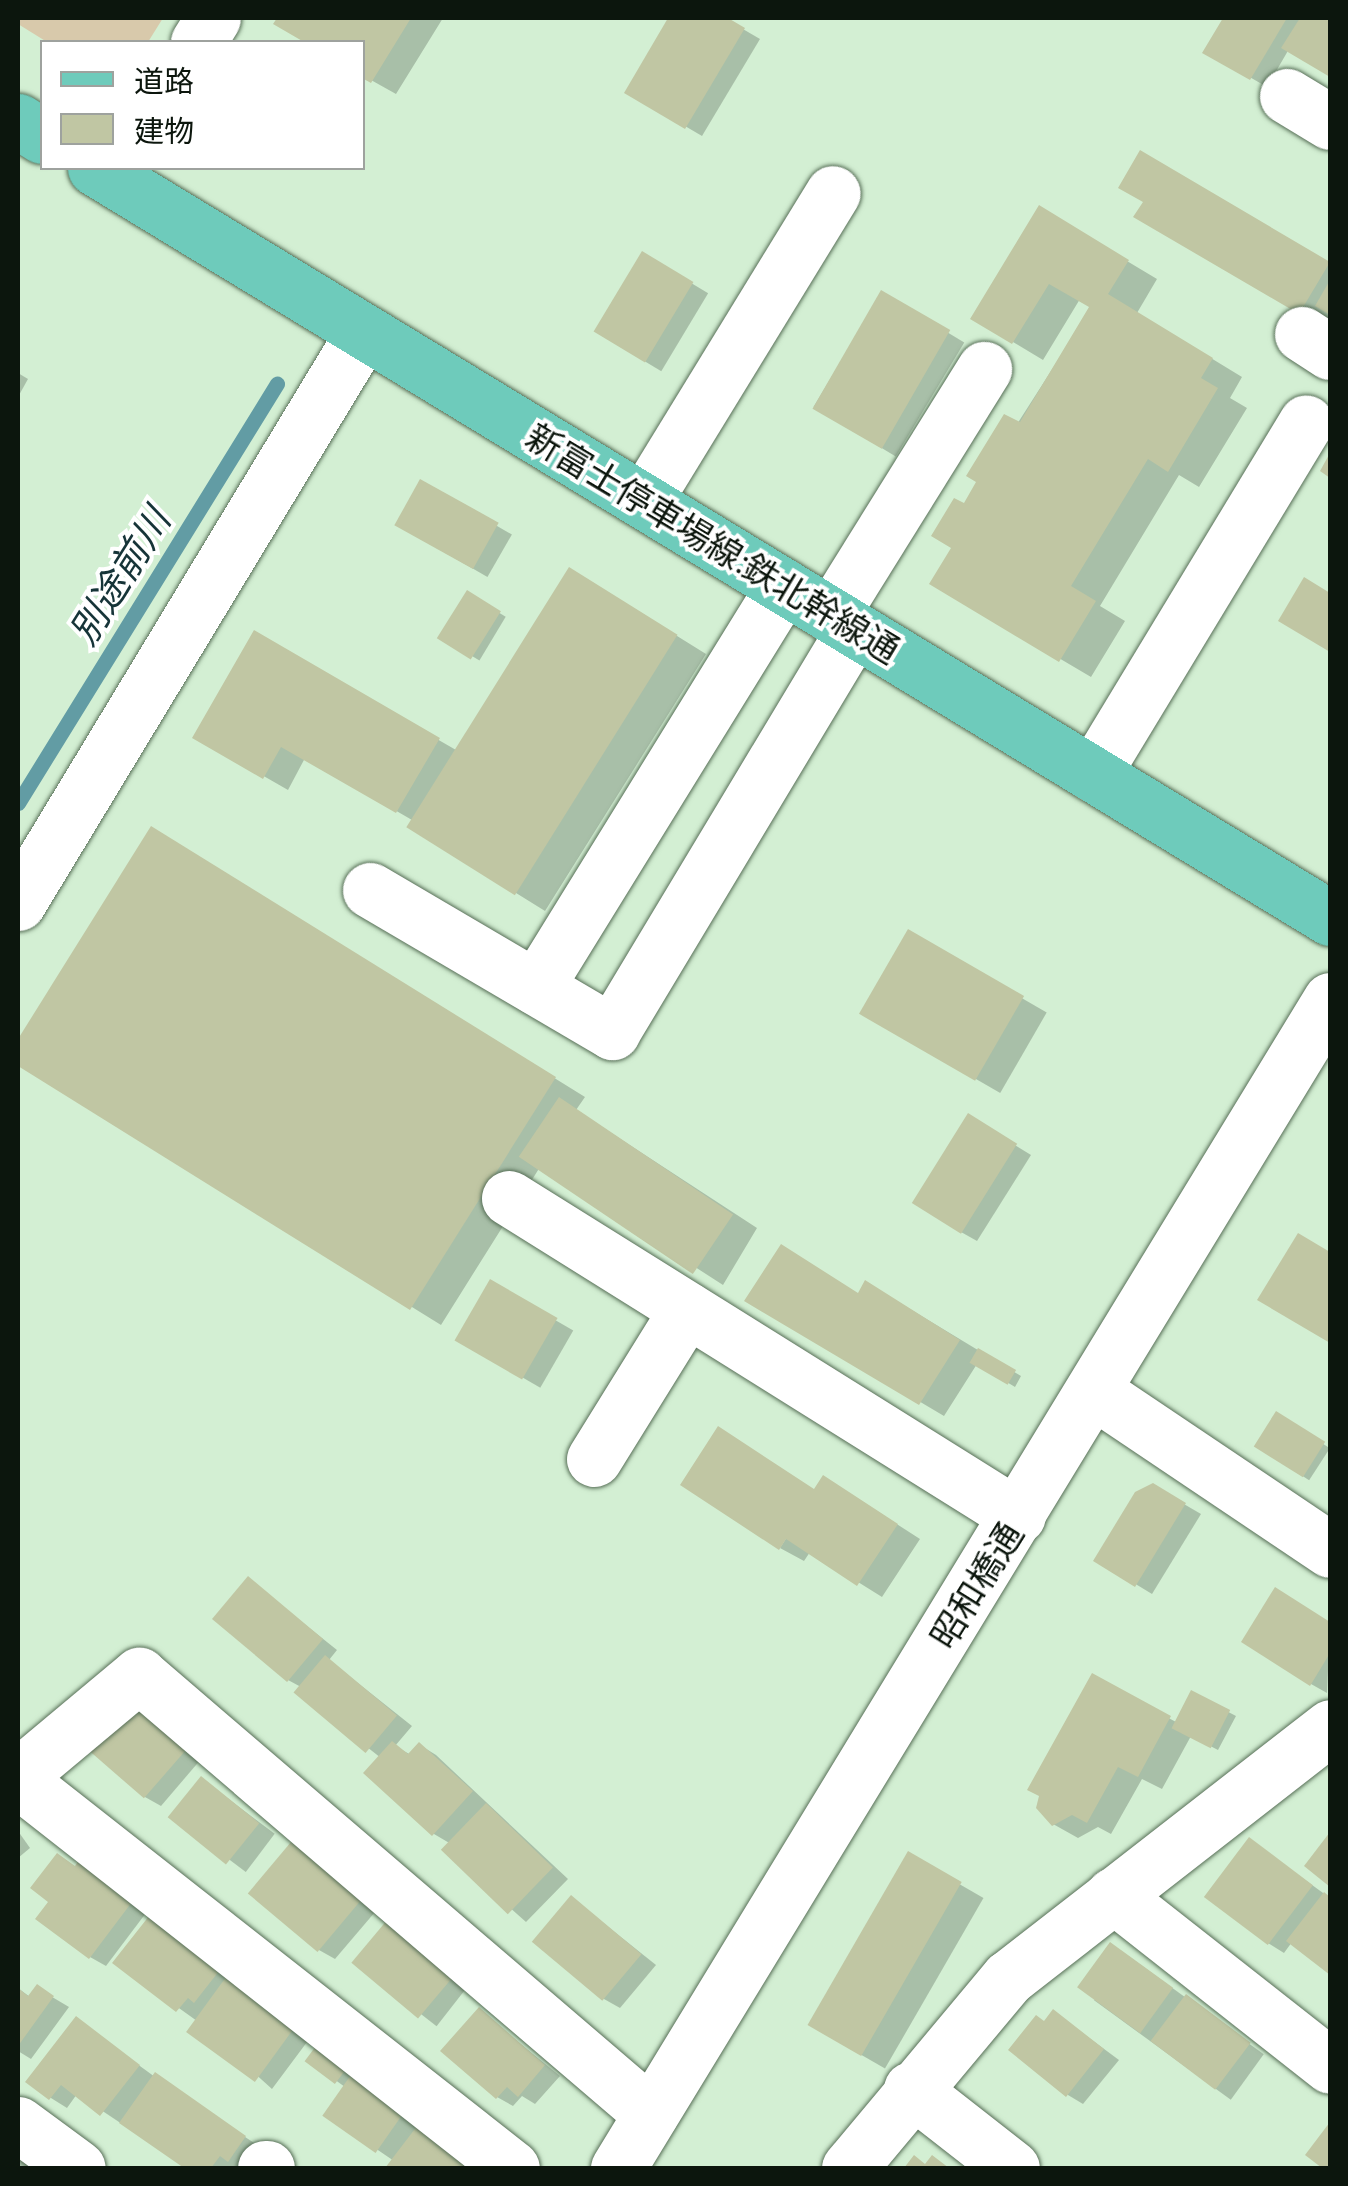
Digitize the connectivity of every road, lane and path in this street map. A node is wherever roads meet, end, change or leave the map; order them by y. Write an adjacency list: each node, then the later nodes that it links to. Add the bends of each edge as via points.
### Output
1 (213, 18): 2 (street)
2 (199, 40)
3 (18, 121): 4 (main road)
4 (40, 135)
5 (111, 171): 7 (main road, 新富士停車場線:鉄北幹線通)
6 (833, 193): 10 (street)
7 (364, 333): 10 (main road, 新富士停車場線:鉄北幹線通); 14 (street)
8 (984, 369): 12 (street)
9 (1306, 422): 13 (street)
10 (644, 501): 11 (main road, 新富士停車場線:鉄北幹線通)
11 (784, 586): 12 (main road, 新富士停車場線:鉄北幹線通); 17 (street)
12 (842, 622): 13 (main road, 新富士停車場線:鉄北幹線通); 17 (street, via 612,1032)
13 (1093, 774): 16 (main road, 新富士停車場線:鉄北幹線通)
14 (26, 870)
15 (370, 890): 17 (street)
16 (1330, 918)
17 (536, 988)
18 (1330, 1000): 21 (street, 昭和橋通)
19 (509, 1198): 20 (street)
20 (686, 1309): 22 (street); 23 (street)
21 (1095, 1392): 23 (street, 昭和橋通); 24 (street)
22 (594, 1459)
23 (1018, 1516): 30 (street, 昭和橋通)
24 (1330, 1550)
25 (1330, 1727): 27 (street)
26 (18, 1778): 30 (street, via 138,1675); 33 (street)
27 (1113, 1894): 28 (street); 29 (street, via 1008,1978)
28 (1330, 2066)
29 (911, 2089): 35 (street); 36 (street)
30 (651, 2114): 34 (street, 昭和橋通)
31 (18, 2124): 32 (street)
32 (78, 2168)
33 (512, 2168)
34 (618, 2168)
35 (849, 2168)
36 (1012, 2168)

